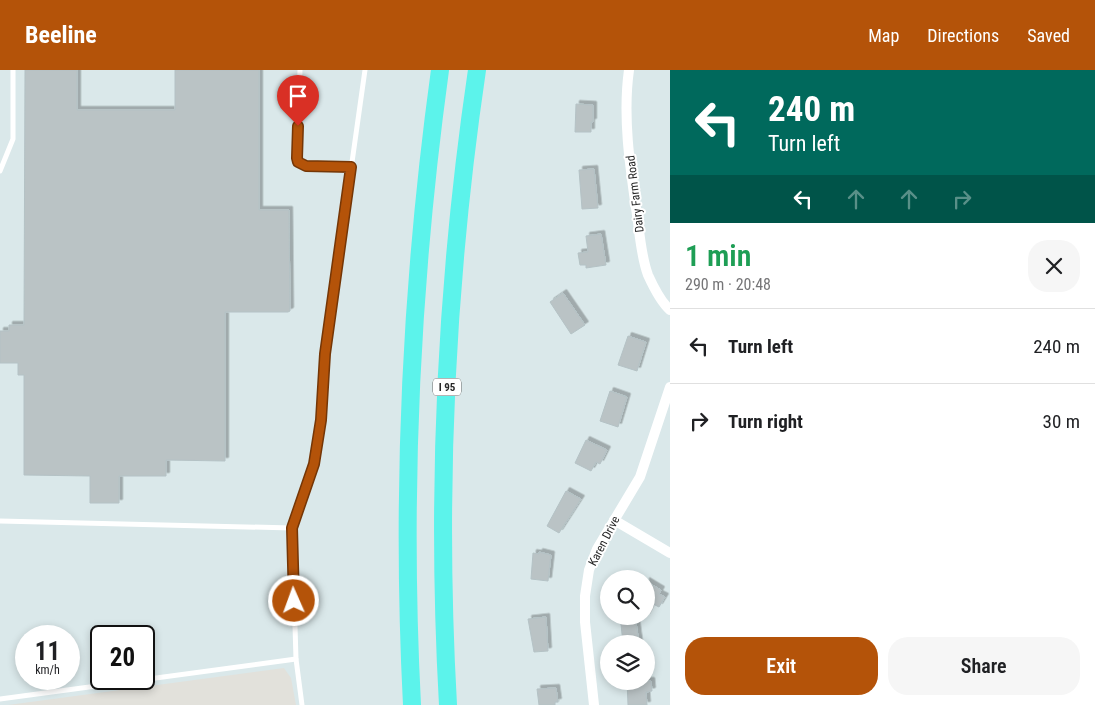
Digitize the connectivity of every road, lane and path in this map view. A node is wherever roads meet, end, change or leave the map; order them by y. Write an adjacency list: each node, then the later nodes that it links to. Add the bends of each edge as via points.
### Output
1 (12, 70): 8 (lane, via 12,139)
2 (300, 70): 7 (lane, via 298,162 306,166)
3 (365, 70): 7 (lane)
4 (440, 70): 18 (highway, via 422,219 411,375 407,515)
5 (477, 70): 19 (highway, I 95, via 456,247 445,421 443,578)
6 (629, 70): 9 (street, Dairy Farm Road, via 626,92 631,175 641,240 648,274)
7 (351, 167): 13 (lane, via 325,354 321,420 314,464)
8 (0, 171)
9 (670, 310)
10 (670, 387): 11 (street, Karen Drive, via 640,477)
11 (614, 520): 14 (street); 20 (street, Karen Drive, via 591,563 585,596)
12 (0, 521): 13 (lane)
13 (292, 528): 15 (lane)
14 (670, 554)
15 (296, 659): 16 (lane); 17 (lane)
16 (0, 699)
17 (302, 705)
18 (412, 705)
19 (448, 705)
20 (594, 705)

